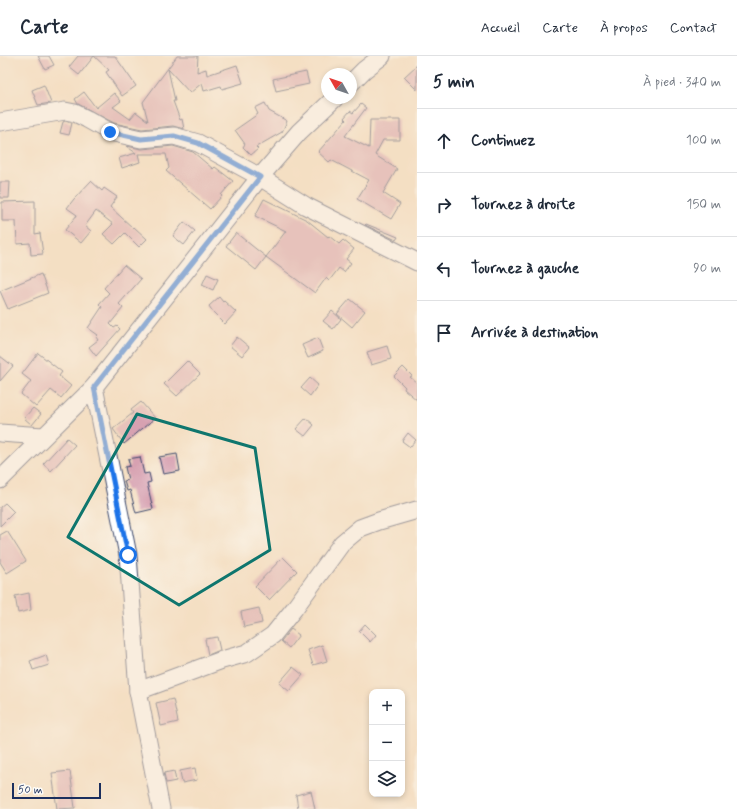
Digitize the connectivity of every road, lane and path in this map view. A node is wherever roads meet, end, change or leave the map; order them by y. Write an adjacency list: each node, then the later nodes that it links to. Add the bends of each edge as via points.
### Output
1 (382, 56): 2 (street)
2 (357, 76)
3 (329, 104): 5 (street)
4 (0, 122): 5 (street, via 65,111 76,113 110,132 141,139 174,136 198,143)
5 (260, 177): 6 (street, via 306,206); 7 (street)
6 (417, 262)
7 (94, 387): 9 (street); 12 (street, via 128,555)
8 (0, 433): 9 (street)
9 (43, 436): 10 (street)
10 (0, 480)
11 (417, 510): 12 (street, via 360,528 342,543 273,635 247,653)
12 (138, 691): 13 (street)
13 (160, 809)

